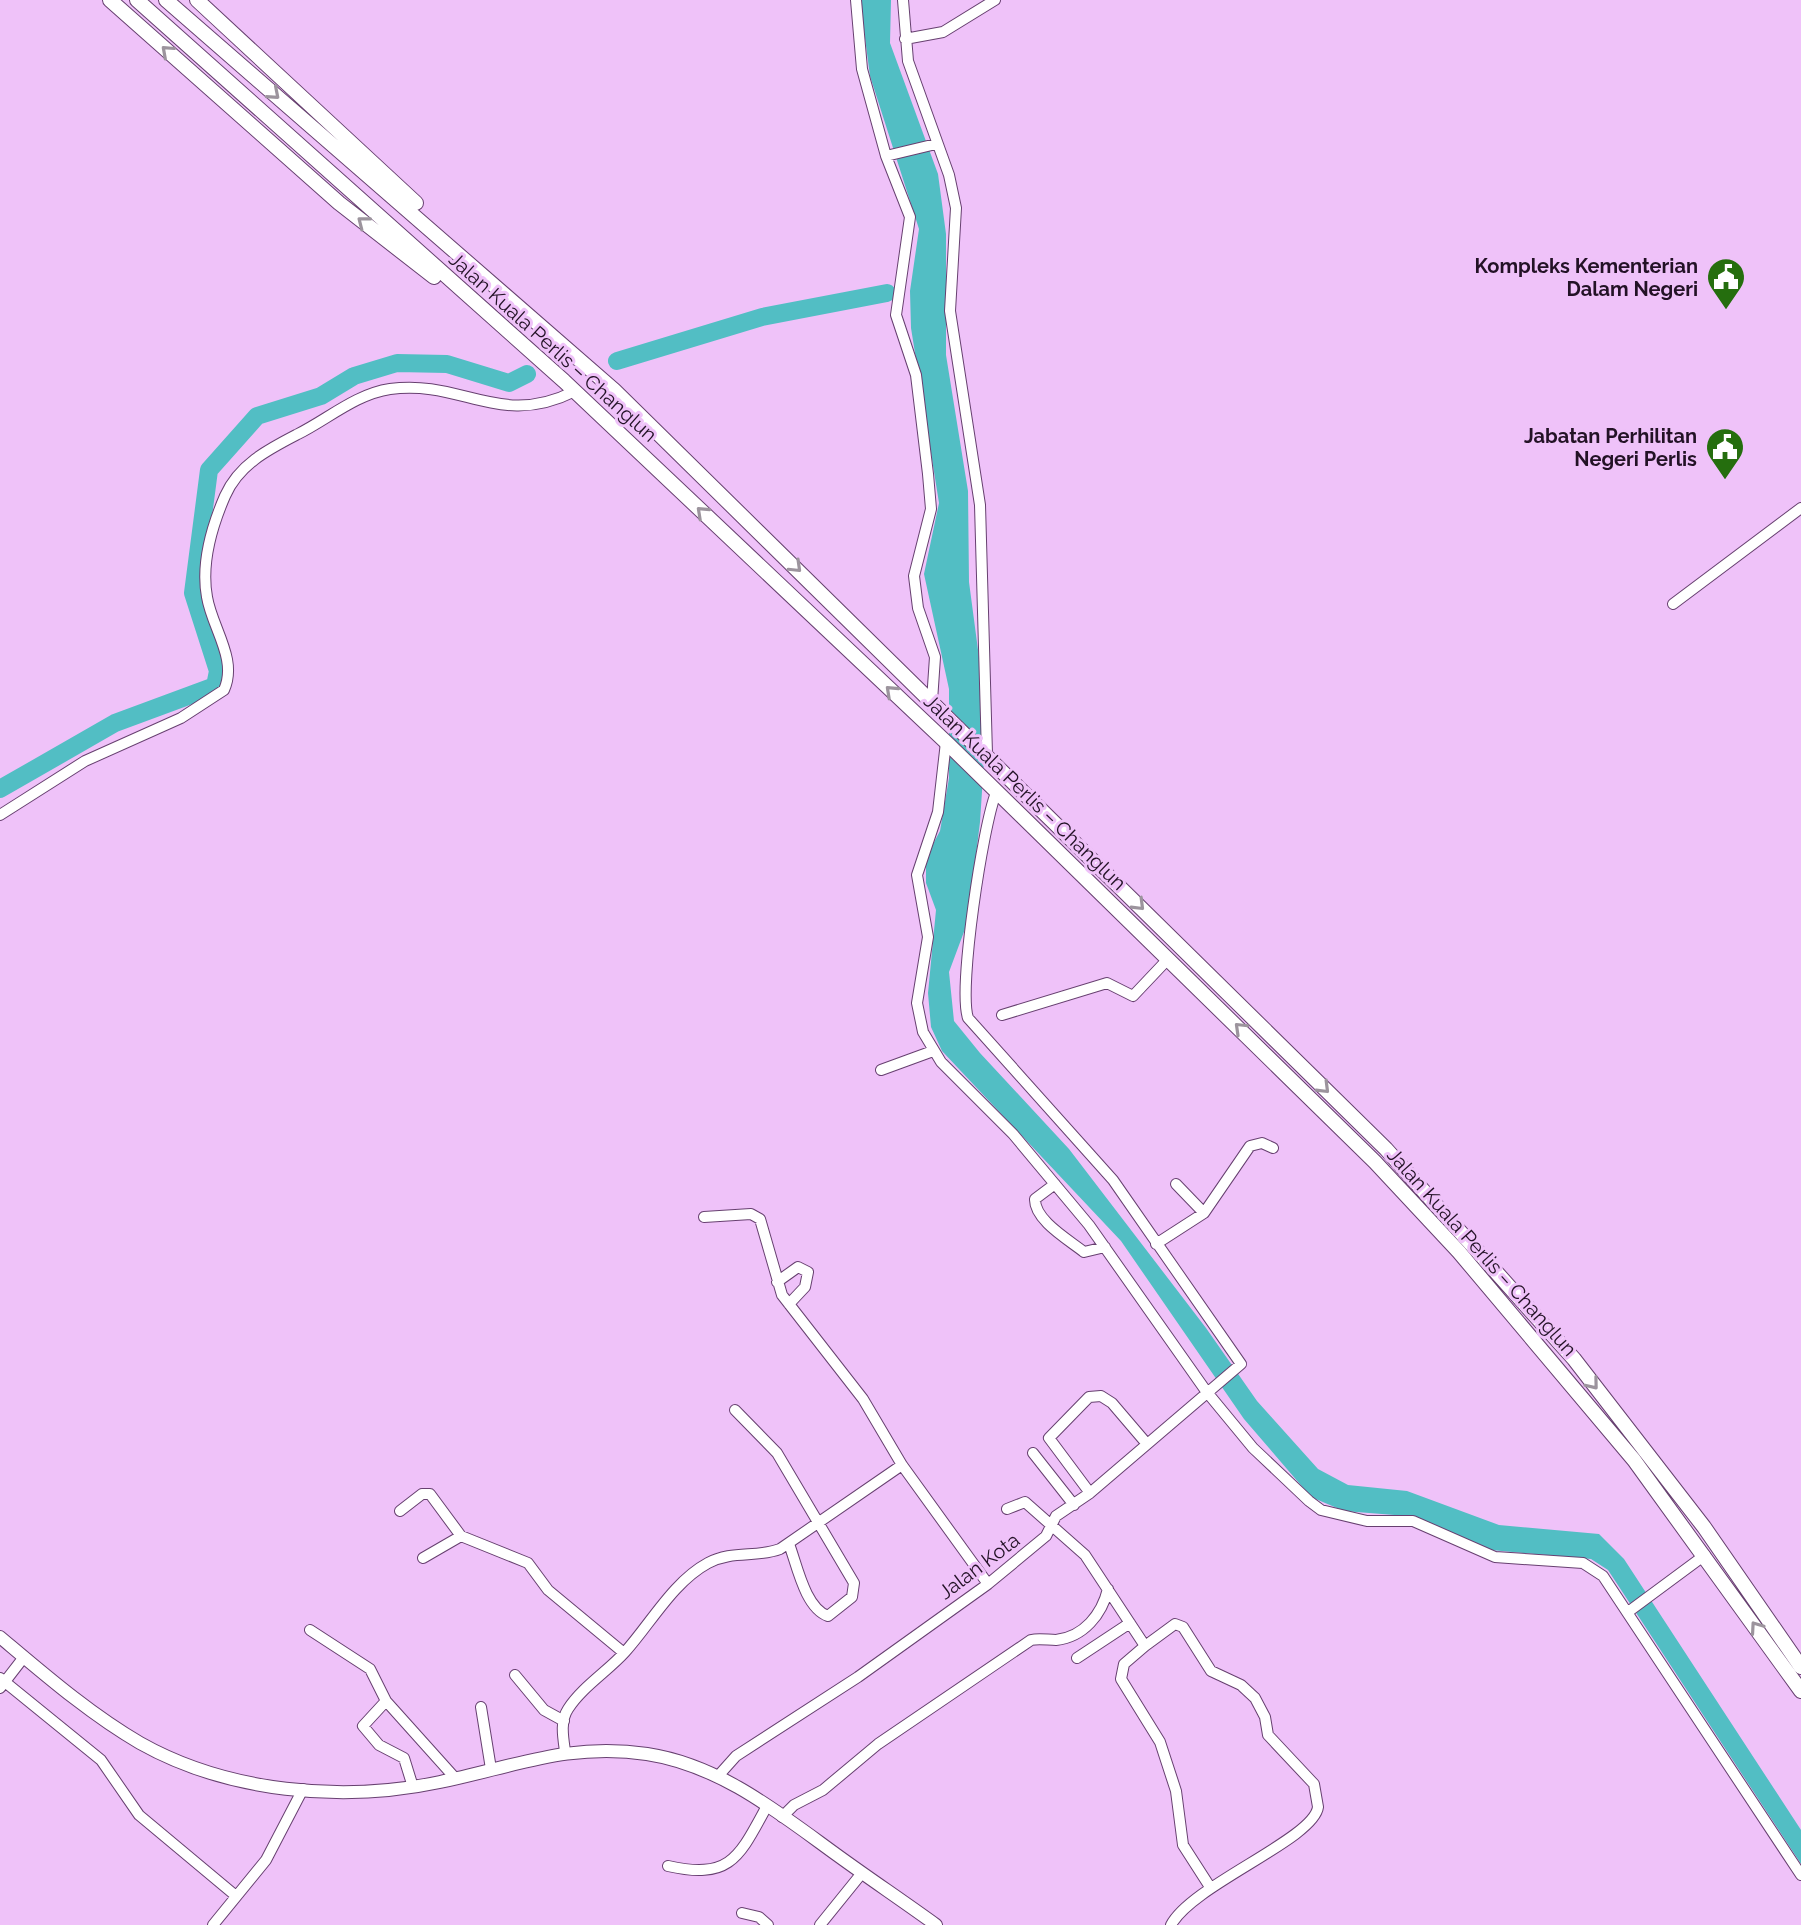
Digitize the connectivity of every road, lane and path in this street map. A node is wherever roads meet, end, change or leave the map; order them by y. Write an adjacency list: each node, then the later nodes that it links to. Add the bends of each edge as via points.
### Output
1 (110, 0): 14 (highway, one-way to 1, via 339,203)
2 (137, 0): 14 (highway, Jalan Kuala Perlis – Changlun)
3 (166, 0): 13 (highway, Jalan Kuala Perlis – Changlun, one-way to 13)
4 (197, 0): 10 (highway)
5 (212, 0): 10 (highway)
6 (856, 0): 12 (street, via 862,69)
7 (903, 0): 9 (street)
8 (995, 0): 9 (street, via 943,32)
9 (905, 39): 11 (street)
10 (299, 91): 13 (highway)
11 (932, 145): 12 (street); 20 (street, via 949,175 956,208 950,311 980,505)
12 (889, 156): 18 (street, via 910,217 896,315 916,375 929,484 929,522 914,576 918,608 935,657)
13 (528, 312): 18 (highway, Jalan Kuala Perlis – Changlun, one-way to 18)
14 (535, 356): 15 (highway, Jalan Kuala Perlis – Changlun)
15 (569, 386): 19 (highway, Jalan Kuala Perlis – Changlun, one-way to 15); 22 (street, via 553,402 523,408 416,388 377,392 253,460 225,497 206,571 207,599 228,661 224,690 181,718 85,761)
16 (1801, 508): 17 (street)
17 (1673, 604)
18 (934, 702): 20 (highway, Jalan Kuala Perlis – Changlun)
19 (947, 743): 21 (highway, Jalan Kuala Perlis – Changlun); 25 (street, via 938,812 917,875 928,937 917,1003)
20 (986, 753): 51 (highway, Jalan Kuala Perlis – Changlun, one-way to 51, via 1449,1216 1574,1359)
21 (993, 789): 23 (highway, Jalan Kuala Perlis – Changlun); 32 (street, via 964,988 968,1018 1097,1160)
22 (0, 815)
23 (1168, 959): 24 (street, via 1133,996 1107,983); 49 (highway, Jalan Kuala Perlis – Changlun, one-way to 23, via 1601,1419 1428,1218)
24 (1002, 1015)
25 (933, 1051): 26 (street); 28 (street)
26 (881, 1070)
27 (1273, 1148): 30 (street, via 1255,1143 1243,1152)
28 (1055, 1184): 33 (street); 33 (street, via 1035,1199 1036,1208 1084,1252)
29 (1176, 1184): 30 (street)
30 (1204, 1213): 32 (street)
31 (704, 1217): 34 (street, via 751,1214 760,1219)
32 (1156, 1244): 36 (street, Jalan Kota, via 1240,1365)
33 (1105, 1247): 36 (street)
34 (777, 1282): 35 (street); 35 (street, via 798,1267 808,1272 805,1287)
35 (789, 1304): 40 (street, via 854,1386)
36 (1211, 1388): 38 (street, Jalan Kota); 54 (street, via 1253,1448 1321,1510 1367,1521 1413,1521 1495,1557 1583,1563 1603,1576)
37 (735, 1410): 45 (street, via 777,1453)
38 (1147, 1444): 41 (street, Jalan Kota); 41 (street, via 1112,1403 1089,1397 1049,1438)
39 (1033, 1453): 42 (street)
40 (902, 1465): 45 (street); 52 (street)
41 (1090, 1493): 42 (street, Jalan Kota)
42 (1074, 1505): 46 (street, Jalan Kota)
43 (1007, 1509): 46 (street, via 1025,1502)
44 (400, 1511): 47 (street, via 430,1494)
45 (818, 1523): 48 (street); 48 (street, via 856,1591 828,1616 806,1591)
46 (1051, 1524): 52 (street, Jalan Kota, via 1046,1536); 53 (street, via 1085,1555)
47 (461, 1536): 50 (street); 60 (street, via 528,1563 548,1590)
48 (789, 1544): 60 (street, via 769,1554 730,1554 698,1569)
49 (1705, 1555): 54 (street); 66 (highway, Jalan Kuala Perlis – Changlun, one-way to 49)
50 (423, 1558)
51 (1740, 1576): 59 (highway); 63 (highway, Jalan Kuala Perlis – Changlun)
52 (988, 1584): 72 (street, Jalan Kota, via 745,1750)
53 (1108, 1589): 55 (street); 77 (street, via 1102,1610 1080,1630 1058,1640 1031,1640)
54 (1631, 1611): 80 (street)
55 (1130, 1623): 58 (street); 62 (street)
56 (310, 1630): 67 (street, via 367,1666)
57 (0, 1637): 61 (main road)
58 (1145, 1646): 81 (street, via 1124,1664 1121,1679 1160,1742 1174,1782 1187,1855); 81 (street, via 1166,1628 1183,1627 1211,1671 1255,1698 1268,1735 1308,1776 1317,1793 1318,1813 1308,1824)
59 (1801, 1648)
60 (624, 1653): 69 (street, via 569,1707)
61 (24, 1657): 65 (street); 75 (main road, via 153,1750 237,1779)
62 (1077, 1658)
63 (1801, 1667)
64 (515, 1675): 69 (street, via 544,1710)
65 (2, 1683): 82 (street, via 101,1760 139,1815)
66 (1801, 1691)
67 (386, 1701): 73 (street); 74 (street, via 363,1726 379,1745 404,1758)
68 (481, 1707): 71 (street)
69 (564, 1721): 70 (street)
70 (565, 1751): 71 (main road); 72 (main road, via 649,1754)
71 (491, 1769): 73 (main road)
72 (719, 1775): 76 (main road)
73 (456, 1779): 74 (main road)
74 (413, 1787): 75 (main road, via 372,1792)
75 (303, 1789): 82 (street, via 266,1860)
76 (767, 1806): 77 (main road); 78 (street, via 744,1847 718,1869)
77 (782, 1817): 79 (main road)
78 (668, 1866)
79 (862, 1873): 86 (street); 87 (main road)
80 (1801, 1875)
81 (1210, 1887): 88 (street)
82 (236, 1896): 84 (street)
83 (742, 1913): 85 (street)
84 (213, 1925)
85 (768, 1925)
86 (820, 1925)
87 (936, 1925)
88 (1171, 1925)

